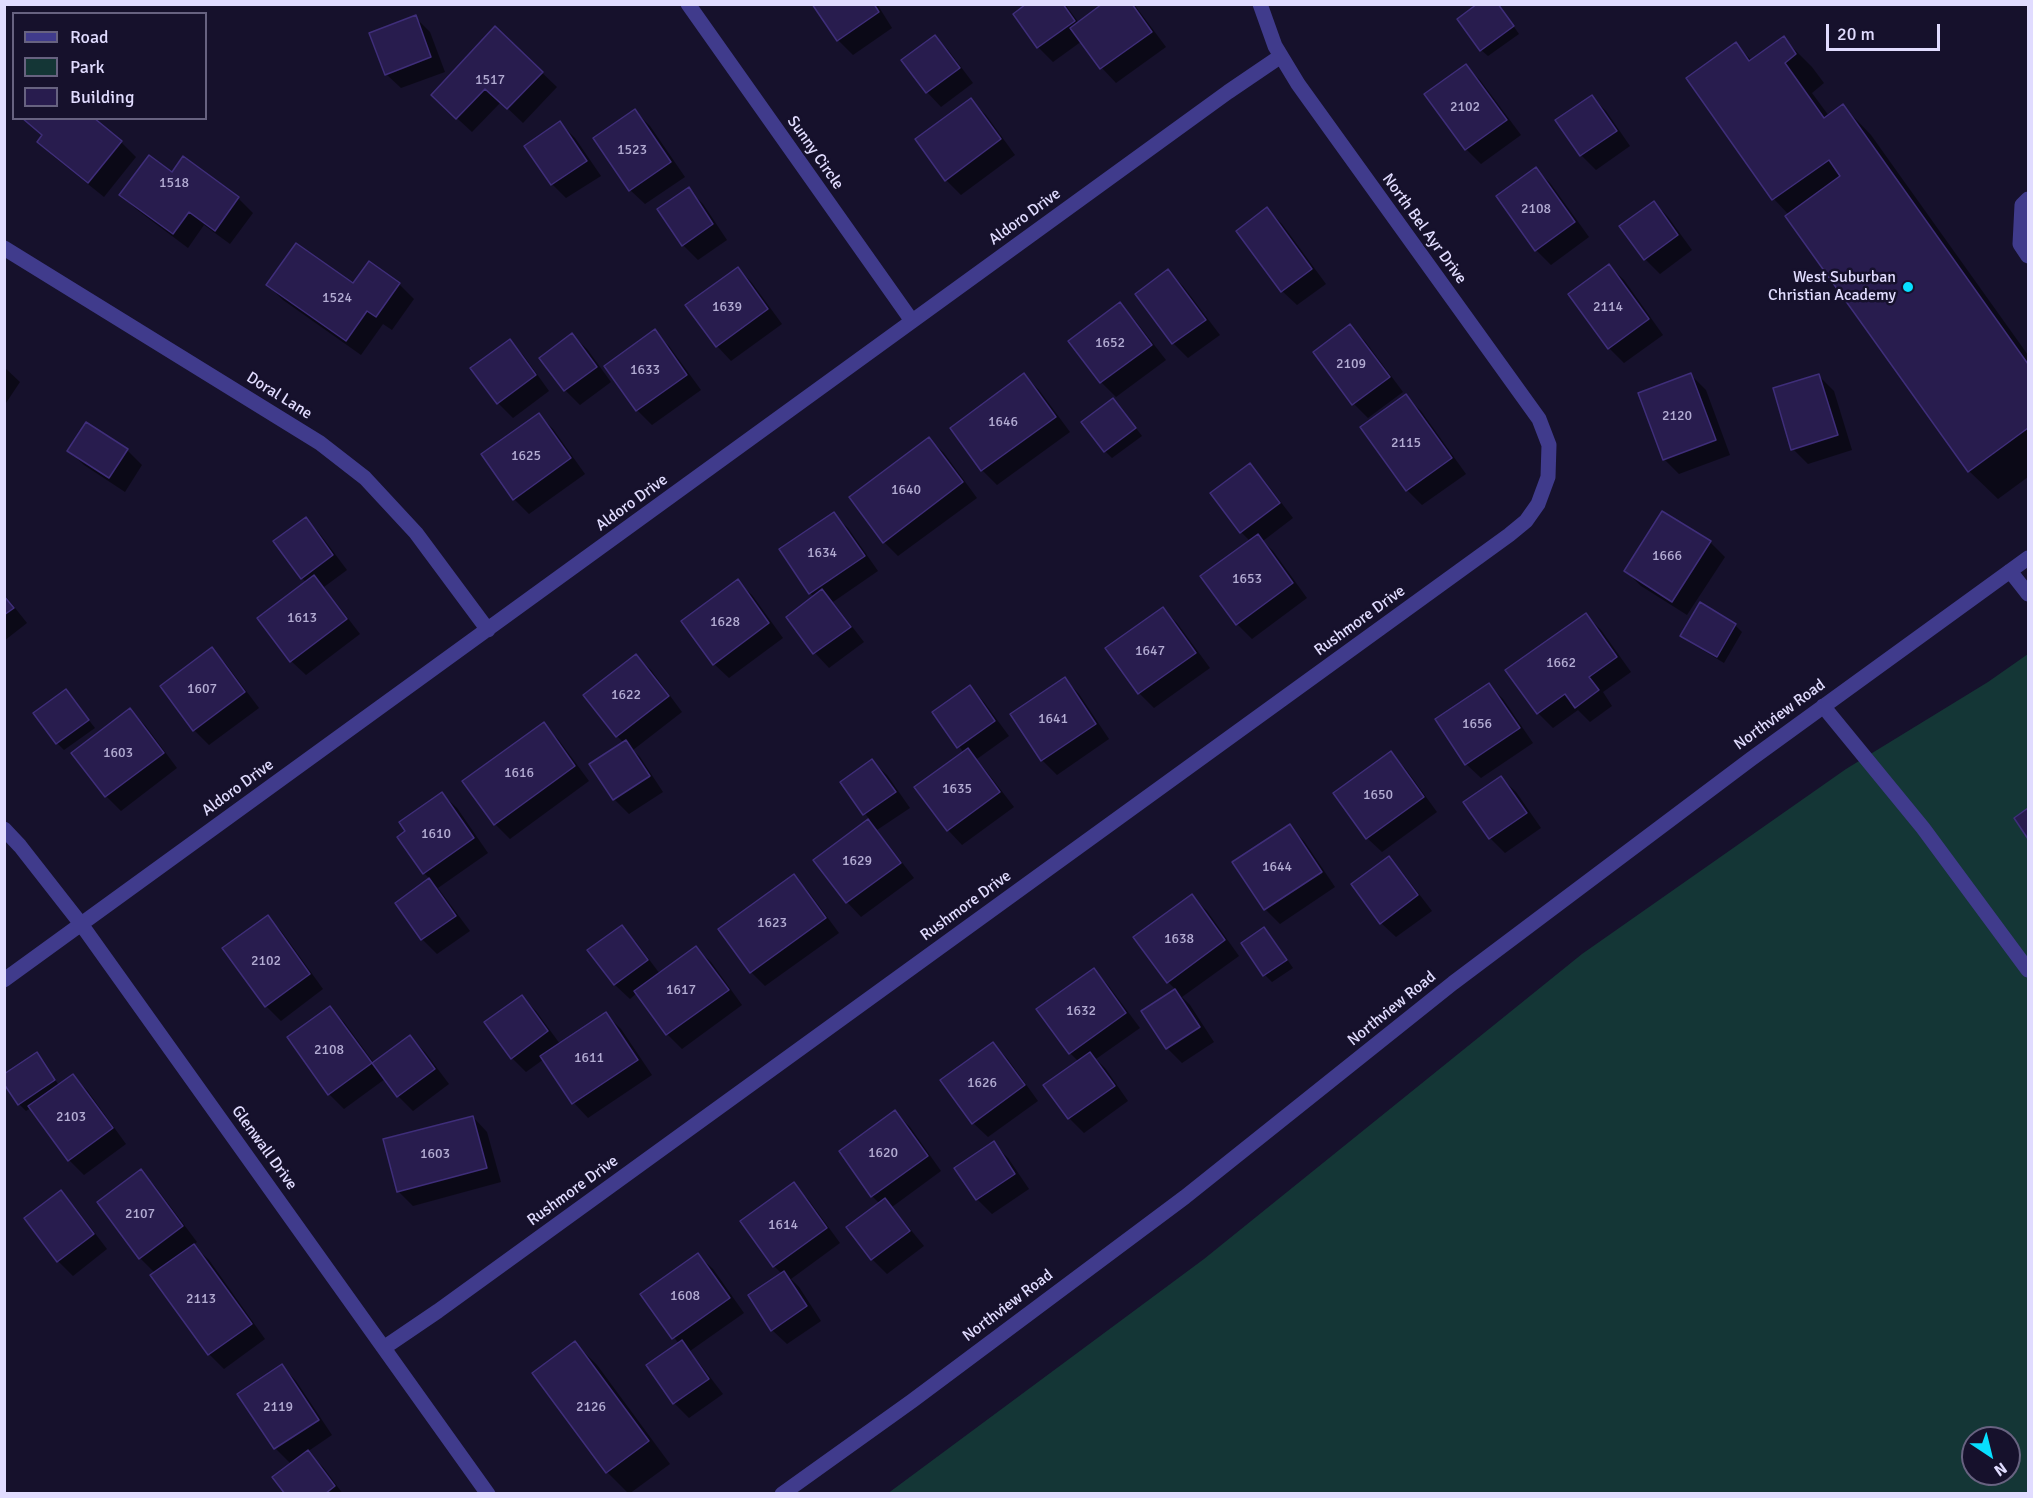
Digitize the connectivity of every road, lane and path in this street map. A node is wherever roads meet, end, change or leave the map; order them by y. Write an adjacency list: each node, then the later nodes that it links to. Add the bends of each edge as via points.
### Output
1 (688, 4): 7 (street, Sunny Circle)
2 (1260, 4): 3 (street, North Bel Ayr Drive)
3 (1281, 56): 7 (street, Aldoro Drive); 8 (street, North Bel Ayr Drive, via 1539,419 1549,445)
4 (2028, 199): 6 (street, via 2022,205 2020,244)
5 (4, 248): 12 (street, Doral Lane, via 321,443 364,478 416,533)
6 (2028, 256)
7 (912, 321): 12 (street, Aldoro Drive)
8 (1548, 477): 18 (street, Rushmore Drive, via 1538,504 1509,535)
9 (2028, 558): 10 (street, Northview Road)
10 (2010, 571): 11 (street); 13 (street, Northview Road)
11 (2028, 594)
12 (488, 630): 15 (street, Aldoro Drive)
13 (1823, 706): 16 (street, via 1923,828); 20 (street, Northview Road, via 1453,983 1185,1197)
14 (4, 829): 15 (street, Glenwall Drive)
15 (81, 924): 17 (street, Aldoro Drive); 18 (street, Glenwall Drive)
16 (2028, 970)
17 (4, 980)
18 (385, 1347): 19 (street, Glenwall Drive)
19 (488, 1494)
20 (782, 1494)

